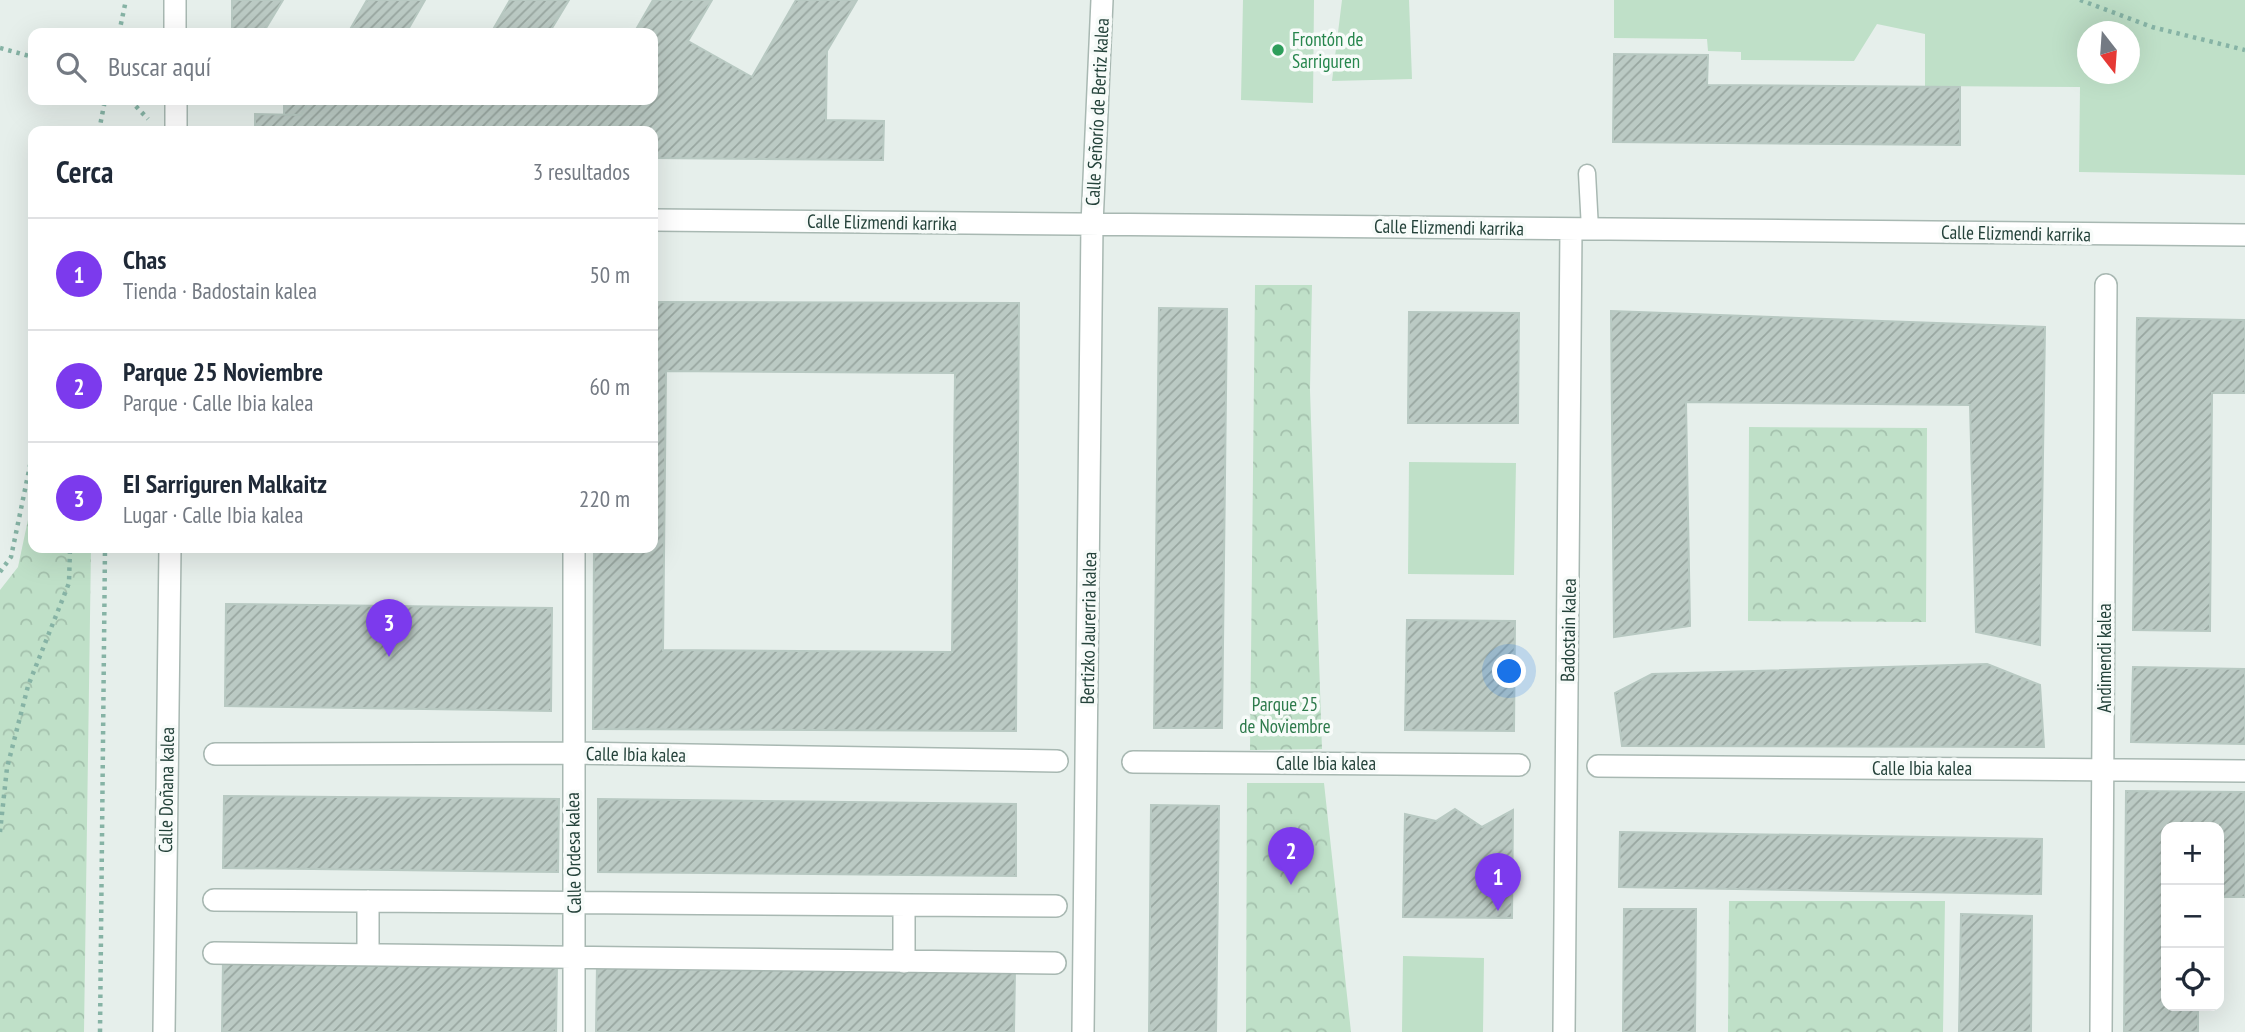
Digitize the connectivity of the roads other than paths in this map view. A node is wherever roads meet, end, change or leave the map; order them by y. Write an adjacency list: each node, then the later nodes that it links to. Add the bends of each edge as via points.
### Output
1 (175, 0): 3 (street)
2 (1101, 0): 8 (street, Calle Señorío de Bertiz kalea)
3 (175, 28)
4 (176, 105): 5 (street)
5 (176, 126)
6 (1587, 173): 9 (lane, Badostain kalea)
7 (658, 220): 8 (street, Calle Elizmendi karrika)
8 (1092, 224): 9 (street, Calle Elizmendi karrika); 34 (street, Bertizko Jaurerria kalea)
9 (1580, 229): 10 (street, Calle Elizmendi karrika); 35 (street, Badostain kalea)
10 (2245, 235)
11 (2106, 285): 20 (street, Andimendi kalea)
12 (170, 553): 32 (street, Calle Doñana kalea)
13 (574, 553): 14 (street, Calle Ordesa kalea)
14 (572, 753): 15 (street, Calle Ibia kalea); 16 (street, Calle Ibia kalea); 24 (street, Calle Ordesa kalea)
15 (215, 754)
16 (1057, 761)
17 (1133, 762): 18 (street, Calle Ibia kalea)
18 (1519, 765)
19 (1598, 766): 20 (street, Calle Ibia kalea)
20 (2104, 770): 21 (street, Calle Ibia kalea); 36 (street, Andimendi kalea)
21 (2245, 771)
22 (214, 900): 23 (street)
23 (368, 901): 24 (street); 28 (street)
24 (574, 902): 25 (street); 29 (street, Calle Ordesa kalea)
25 (904, 905): 26 (street); 30 (street)
26 (1056, 906)
27 (214, 953): 28 (street)
28 (368, 955): 29 (street)
29 (574, 957): 30 (street); 33 (street, Calle Ordesa kalea)
30 (904, 962): 31 (street)
31 (1055, 963)
32 (164, 1032)
33 (574, 1032)
34 (1083, 1032)
35 (1564, 1032)
36 (2101, 1032)

